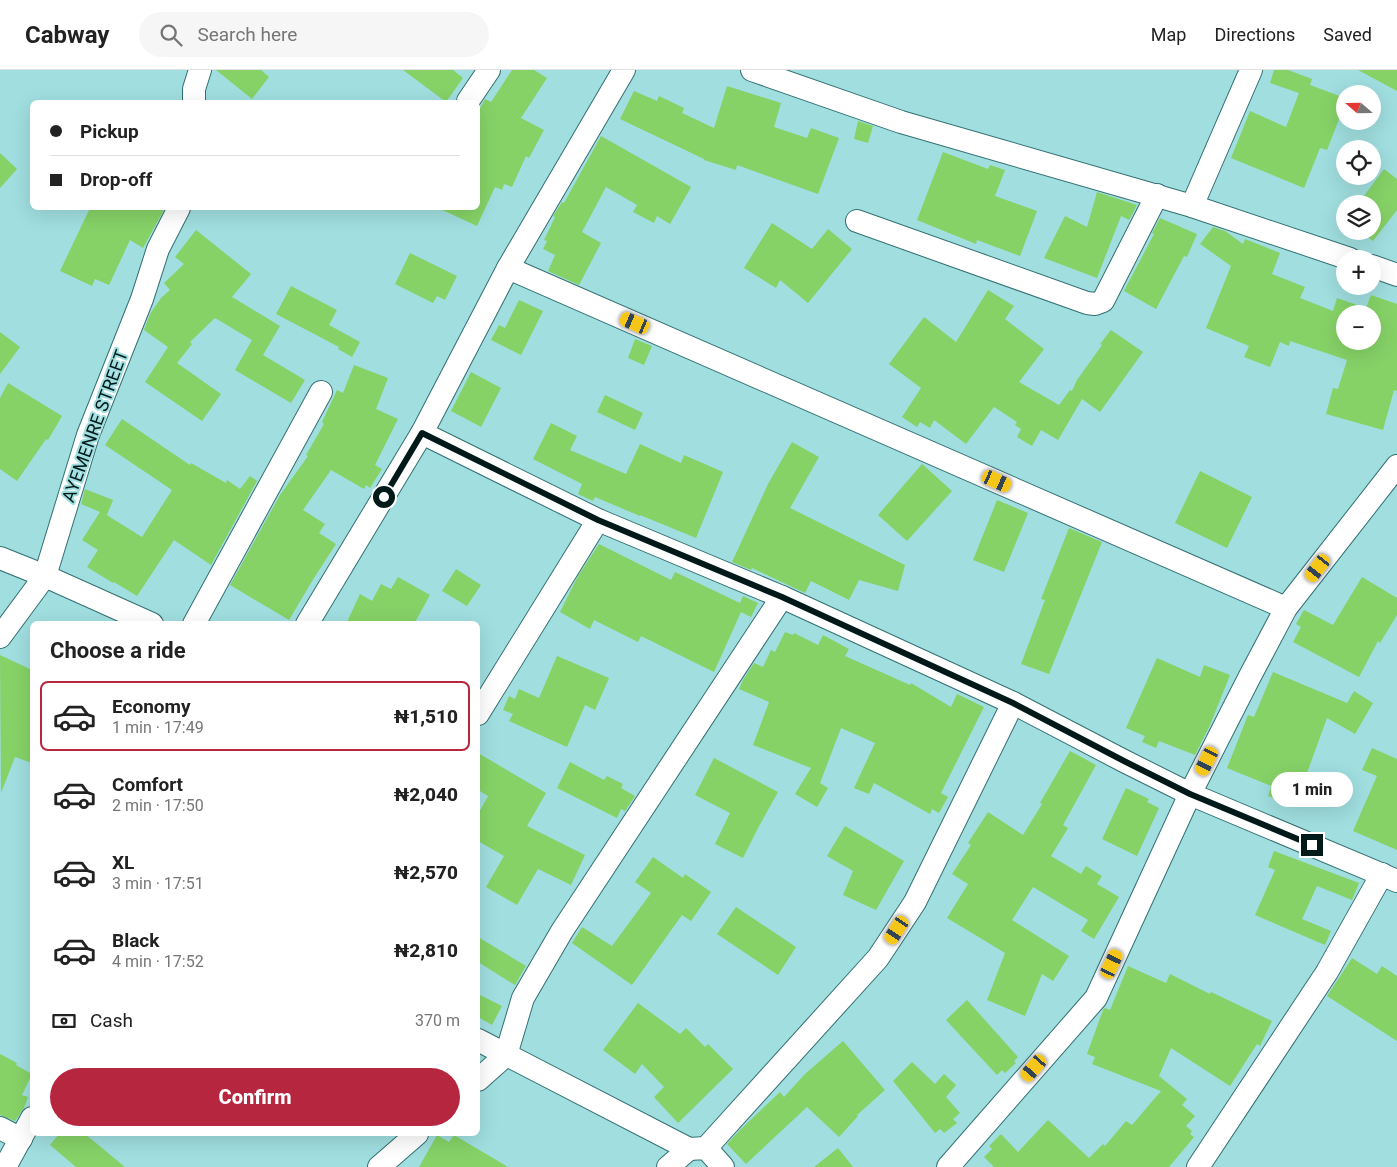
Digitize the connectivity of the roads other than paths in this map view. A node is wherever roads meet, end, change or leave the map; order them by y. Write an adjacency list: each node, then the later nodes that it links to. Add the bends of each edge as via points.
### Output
1 (200, 70): 6 (street)
2 (489, 70): 7 (street)
3 (624, 70): 13 (street)
4 (752, 70): 8 (street, via 901,122)
5 (1251, 70): 9 (street)
6 (194, 100)
7 (469, 100)
8 (1157, 195): 9 (street); 11 (street, via 1103,301 1095,304)
9 (1192, 206): 12 (street)
10 (178, 210): 21 (street, AYEMENRE STREET, via 158,249 142,299 88,435)
11 (857, 221)
12 (1336, 254)
13 (508, 268): 17 (street); 23 (street)
14 (1381, 269): 15 (street)
15 (1397, 275)
16 (321, 392): 25 (street)
17 (422, 433): 19 (street); 26 (street)
18 (1397, 466): 23 (street)
19 (598, 520): 22 (street); 29 (street)
20 (0, 558): 21 (street)
21 (45, 576): 24 (street); 27 (street, AYEMENRE STREET)
22 (782, 597): 28 (street); 33 (street, via 562,931 523,998)
23 (1286, 608): 30 (street)
24 (145, 621)
25 (196, 621)
26 (309, 621)
27 (0, 637)
28 (1013, 703): 30 (street); 39 (street, via 915,902 878,958)
29 (480, 711)
30 (1190, 794): 31 (street); 44 (street, via 1096,998)
31 (1389, 877): 45 (street)
32 (480, 1041): 33 (street)
33 (506, 1055): 34 (street); 39 (street)
34 (480, 1078)
35 (30, 1122): 38 (street)
36 (0, 1128): 38 (street)
37 (415, 1136): 41 (street)
38 (21, 1139): 40 (street)
39 (697, 1149): 42 (street); 43 (street)
40 (5, 1167)
41 (379, 1167)
42 (668, 1167)
43 (723, 1167)
44 (948, 1167)
45 (1198, 1167)

